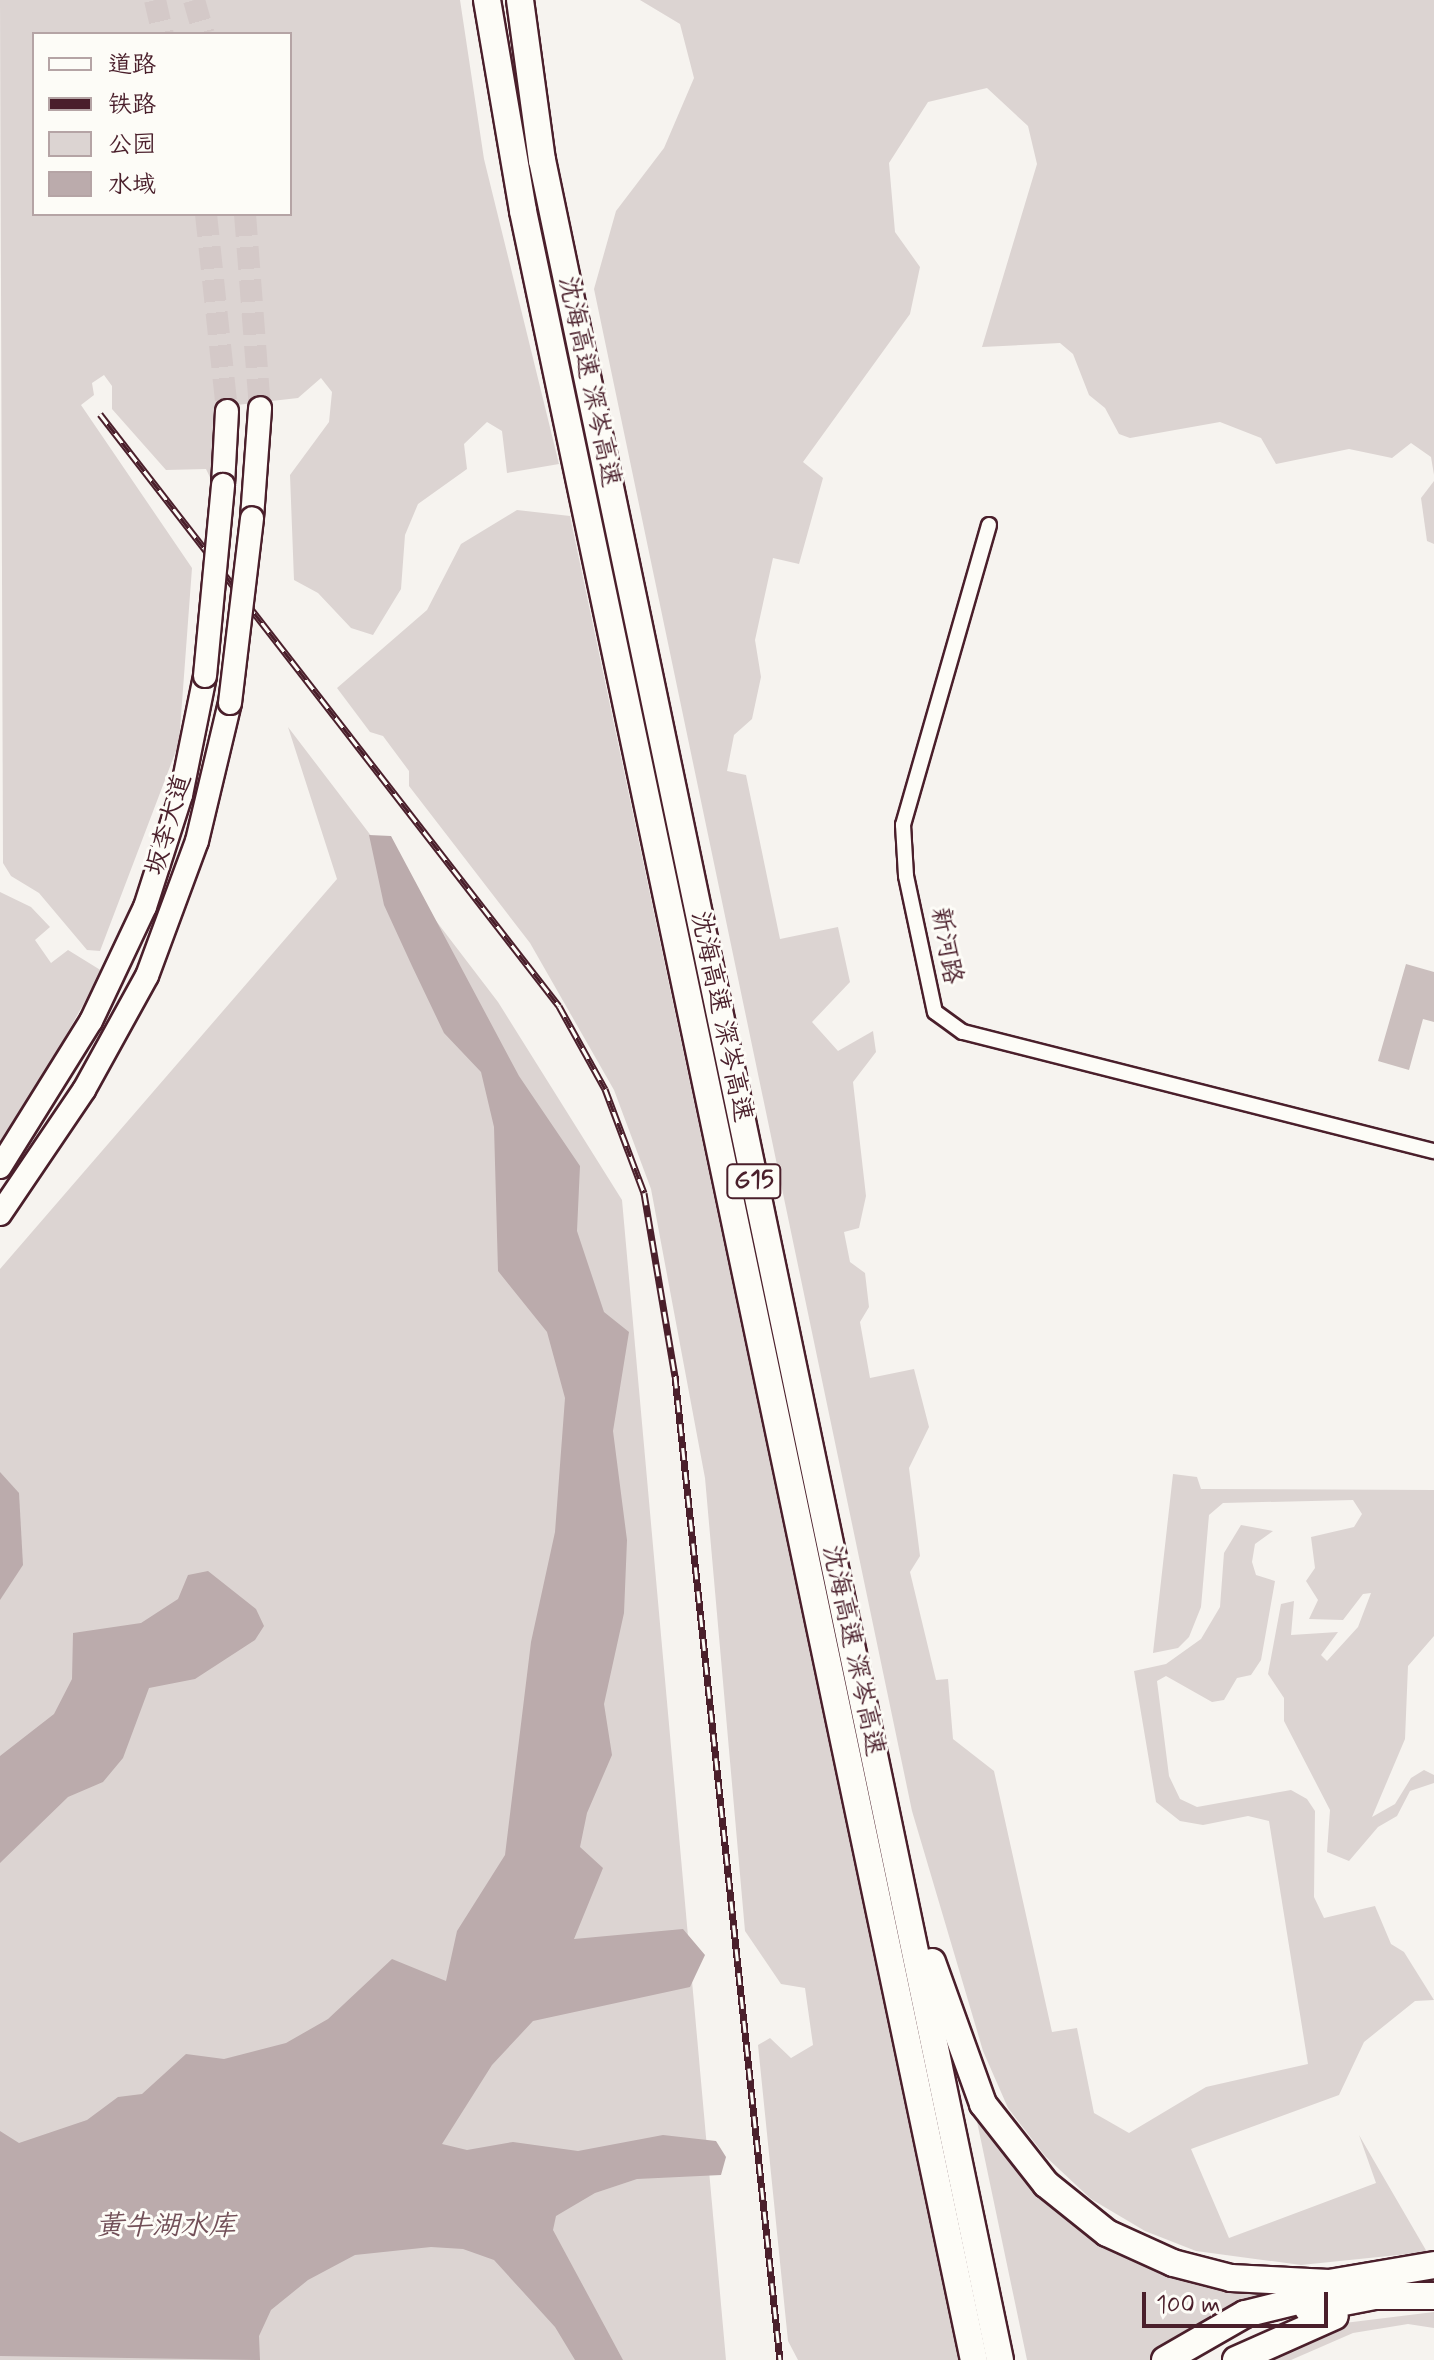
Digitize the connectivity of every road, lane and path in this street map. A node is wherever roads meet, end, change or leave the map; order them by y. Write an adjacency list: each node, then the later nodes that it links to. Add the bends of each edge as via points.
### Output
1 (487, 0): 12 (highway, 沈海高速 深岑高速 / G15, via 530,242)
2 (520, 0): 9 (highway, 沈海高速 深岑高速 / G15, via 545,175)
3 (260, 408): 8 (main road, 坂李大道, bridge, via 230,703 197,841 147,976 84,1090)
4 (227, 411): 7 (main road, 坂李大道, bridge, via 205,676 181,795 145,907 91,1021)
5 (989, 525): 6 (street, 新河路, via 903,825 906,876 935,1012 963,1032)
6 (1434, 1151)
7 (0, 1167)
8 (0, 1214)
9 (852, 1651): 10 (highway, via 925,1939 967,2069 1000,2130 1046,2184 1107,2233 1173,2263 1231,2278 1329,2283); 13 (highway, 沈海高速 深岑高速 / G15)
10 (1434, 2266): 14 (highway, via 1257,2310)
11 (1434, 2298): 15 (highway, via 1375,2296 1272,2316); 16 (highway, via 1348,2311)
12 (973, 2360)
13 (1000, 2360)
14 (1165, 2360)
15 (1183, 2360)
16 (1236, 2360)

